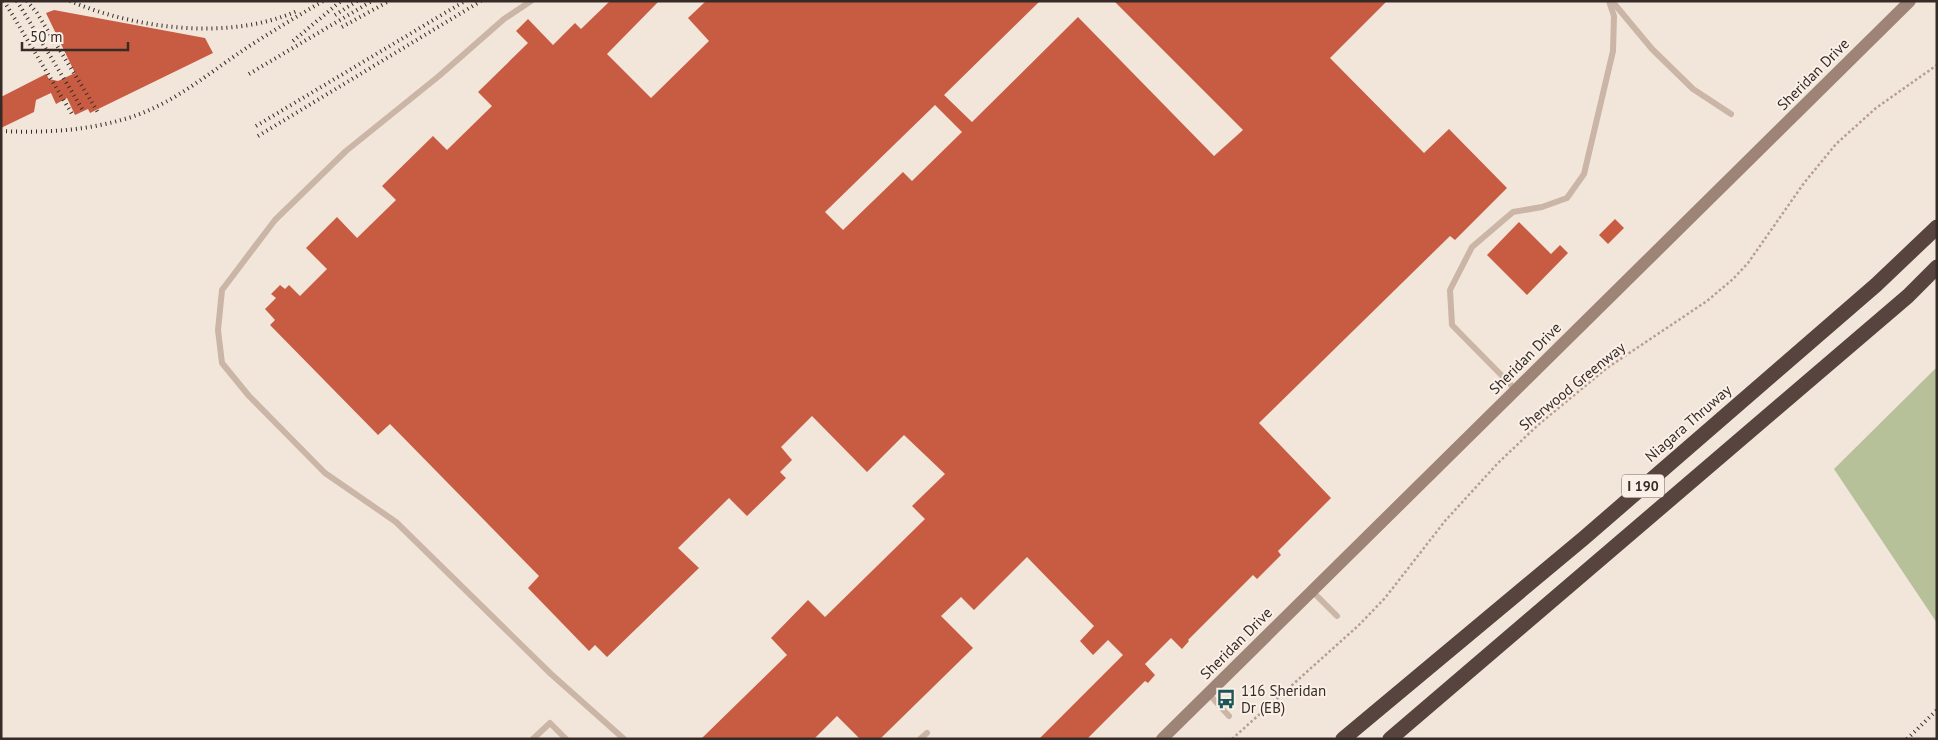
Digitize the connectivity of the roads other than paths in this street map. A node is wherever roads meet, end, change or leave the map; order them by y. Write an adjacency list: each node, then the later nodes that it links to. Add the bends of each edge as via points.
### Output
1 (531, 1): 17 (lane, via 504,19 346,151 275,220 222,290 218,330 222,363 249,396 325,472 396,522 550,674)
2 (1610, 1): 4 (lane, via 1693,89); 9 (lane, via 1614,16 1613,51 1584,174 1567,198 1513,212 1472,247 1450,290 1452,325)
3 (1910, 1): 9 (main road, Sheridan Drive)
4 (1731, 114)
5 (1937, 227): 20 (highway, Niagara Thruway / I 190, via 1876,285 1584,538)
6 (1937, 267): 8 (highway, I 190)
7 (1937, 274): 8 (highway)
8 (1908, 296): 21 (highway, I 190)
9 (1516, 390): 10 (main road, Sheridan Drive)
10 (1312, 591): 11 (lane); 12 (main road, Sheridan Drive)
11 (1338, 616)
12 (1208, 693): 13 (lane); 19 (main road, Sheridan Drive)
13 (1229, 716)
14 (927, 733): 18 (lane)
15 (533, 739): 16 (lane, via 550,722)
16 (566, 739)
17 (624, 739)
18 (920, 739)
19 (1162, 739)
20 (1343, 739)
21 (1390, 739)

